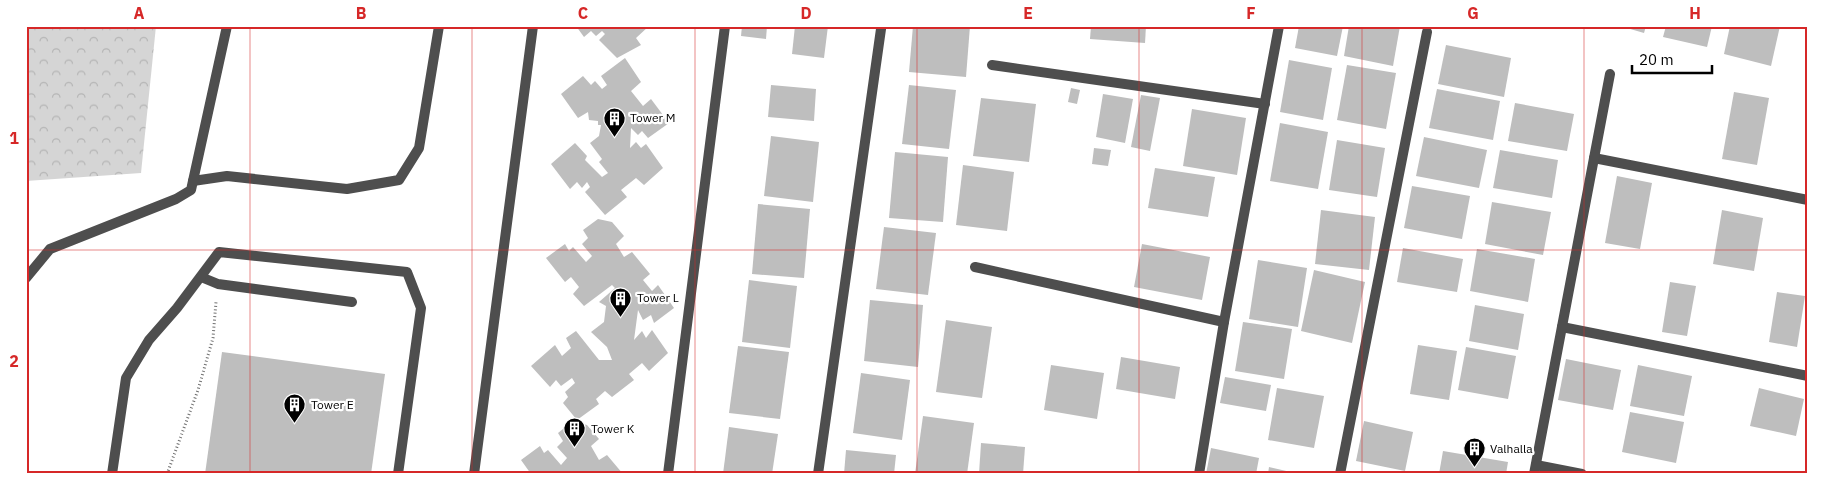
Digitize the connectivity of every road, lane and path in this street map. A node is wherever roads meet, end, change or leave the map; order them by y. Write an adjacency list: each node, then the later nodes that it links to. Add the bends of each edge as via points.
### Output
1 (226, 26): 12 (street)
2 (439, 26): 12 (street, via 419,148 399,180 346,189 228,176)
3 (533, 26): 26 (street)
4 (725, 26): 27 (street)
5 (1279, 26): 10 (street)
6 (881, 28): 28 (street)
7 (1427, 32): 30 (street)
8 (992, 65): 10 (street)
9 (1610, 74): 11 (street)
10 (1265, 104): 19 (street)
11 (1594, 158): 13 (street); 20 (street)
12 (193, 181): 16 (street, via 191,190 176,199 50,249)
13 (1808, 200)
14 (975, 267): 19 (street)
15 (201, 277): 17 (street); 23 (street, via 149,340 126,378); 25 (street, via 219,252 407,272 421,308)
16 (26, 278)
17 (218, 284): 18 (street); 24 (path, via 213,338)
18 (352, 302)
19 (1224, 322): 29 (street)
20 (1562, 327): 21 (street); 22 (street)
21 (1808, 376)
22 (1535, 469): 31 (street)
23 (112, 474)
24 (167, 474)
25 (398, 474)
26 (474, 474)
27 (668, 474)
28 (818, 474)
29 (1199, 474)
30 (1340, 474)
31 (1582, 474)

